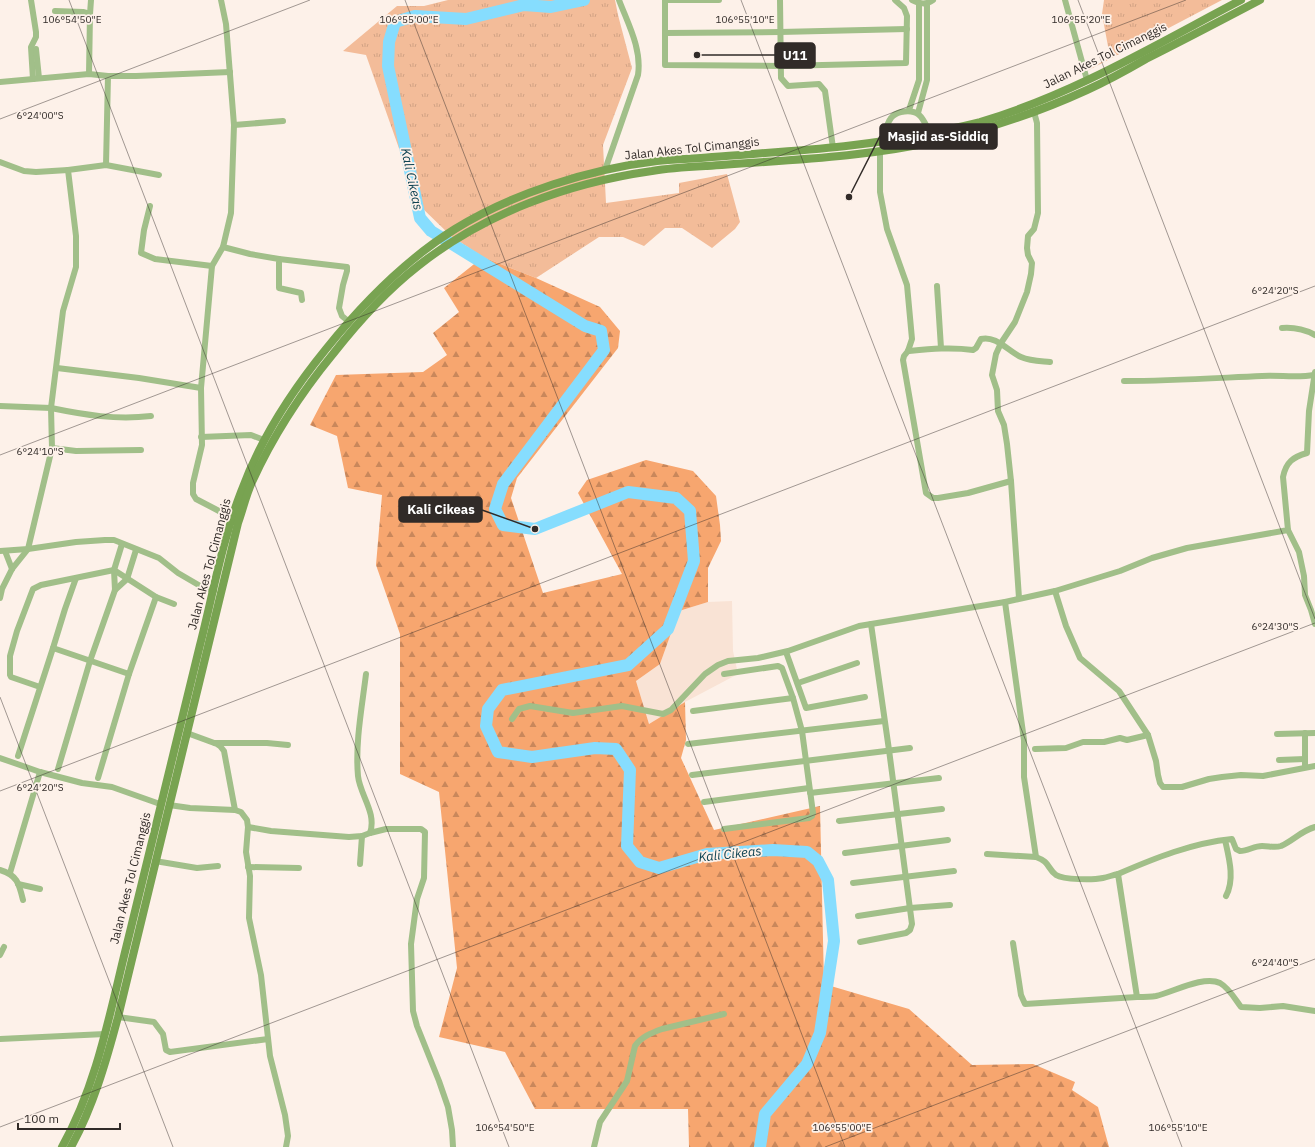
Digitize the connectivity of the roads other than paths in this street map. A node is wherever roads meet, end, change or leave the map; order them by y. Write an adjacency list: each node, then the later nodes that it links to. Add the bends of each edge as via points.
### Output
1 (31, 0): 25 (street, via 36,32 31,47)
2 (91, 0): 16 (street)
3 (221, 0): 22 (street)
4 (619, 0): 40 (street, via 638,50 640,64)
5 (665, 0): 6 (street); 19 (street)
6 (719, 0)
7 (780, 0): 18 (street)
8 (912, 0): 14 (street)
9 (1065, 0): 26 (street)
10 (1241, 0): 26 (main road, Jalan Akes Tol Cimanggis)
11 (1260, 0): 28 (main road, via 1088,90)
12 (898, 1): 17 (street, via 907,16)
13 (930, 2): 14 (street); 30 (street, via 927,80)
14 (919, 3): 29 (street, via 919,80)
15 (55, 11): 16 (street)
16 (90, 14): 23 (street)
17 (907, 29): 18 (street); 21 (street, via 906,63)
18 (780, 32): 19 (street); 21 (street)
19 (665, 33): 21 (street, via 665,65)
20 (36, 50): 25 (street)
21 (781, 66): 35 (street, via 781,78 788,86 819,84 825,91)
22 (230, 72): 24 (street); 32 (street)
23 (88, 74): 24 (street); 25 (street)
24 (108, 76): 38 (street)
25 (36, 78): 27 (street)
26 (1088, 80): 28 (main road, Jalan Akes Tol Cimanggis)
27 (0, 82)
28 (1032, 108): 33 (main road, Jalan Akes Tol Cimanggis); 36 (main road, via 980,130 935,142); 52 (street, via 1037,123 1038,213 1034,229 1028,236 1031,274 1015,322)
29 (909, 110): 30 (street); 34 (street, via 892,116)
30 (918, 113): 33 (street)
31 (283, 121): 32 (street)
32 (234, 125): 43 (street, via 231,213)
33 (930, 133): 34 (main road, Jalan Akes Tol Cimanggis)
34 (882, 142): 35 (main road, Jalan Akes Tol Cimanggis)
35 (838, 150): 36 (main road); 40 (main road, Jalan Akes Tol Cimanggis, via 656,162); 45 (main road, Jalan Akes Tol Cimanggis, via 655,170 609,178 544,197 506,212)
36 (880, 151): 54 (street, via 880,192 887,228 907,285 912,339)
37 (0, 162): 39 (street, via 24,171)
38 (106, 164): 39 (street); 41 (street)
39 (68, 170): 56 (street, via 76,236 76,267 63,311)
40 (605, 170): 45 (main road, Jalan Akes Tol Cimanggis, via 502,204 452,231)
41 (159, 175)
42 (150, 206): 46 (street, via 141,253 155,259)
43 (223, 247): 44 (street); 46 (street)
44 (279, 259): 48 (street, via 279,288 301,293); 49 (street, via 347,268 339,308 342,316)
45 (418, 260): 49 (main road, Jalan Akes Tol Cimanggis, via 390,279); 63 (main road, Jalan Akes Tol Cimanggis, via 354,327)
46 (212, 266): 59 (street)
47 (937, 286): 53 (street)
48 (302, 300)
49 (348, 321): 63 (main road, Jalan Akes Tol Cimanggis, via 299,382)
50 (1282, 328): 51 (street, via 1296,328)
51 (1315, 335)
52 (1001, 343): 53 (street, via 983,338 973,350); 55 (street, via 1022,358); 70 (street, via 992,375 997,390 998,410 1008,444)
53 (941, 348): 54 (street)
54 (908, 351): 70 (street, via 903,360 926,493 938,498)
55 (1050, 362)
56 (57, 368): 59 (street); 61 (street)
57 (1315, 374): 58 (street); 69 (street, via 1309,411)
58 (1124, 381)
59 (201, 388): 64 (street)
60 (0, 406): 61 (street)
61 (51, 408): 62 (street, via 118,418); 66 (street)
62 (150, 416)
63 (272, 434): 65 (main road, Jalan Akes Tol Cimanggis); 106 (main road, Jalan Akes Tol Cimanggis, via 238,522)
64 (202, 437): 65 (street, via 252,435); 71 (street, via 193,494 196,499)
65 (264, 440): 71 (main road, Jalan Akes Tol Cimanggis, via 250,466)
66 (52, 448): 67 (street, via 76,451); 74 (street)
67 (141, 450)
68 (1315, 452): 69 (street)
69 (1308, 453): 72 (street, via 1294,457 1284,472)
70 (1011, 482): 86 (street)
71 (232, 514): 82 (main road, Jalan Akes Tol Cimanggis)
72 (1288, 530): 83 (street, via 1187,548); 90 (street, via 1299,552 1305,595)
73 (122, 544): 74 (street, via 114,540 105,540); 75 (street); 78 (street)
74 (28, 549): 76 (street); 77 (street)
75 (136, 550): 80 (street); 82 (street, via 159,558 178,573)
76 (2, 551): 77 (street)
77 (12, 569): 85 (street)
78 (114, 570): 79 (street); 80 (street); 81 (street)
79 (76, 578): 91 (street); 99 (street, via 33,589 17,631 10,656 10,675)
80 (127, 579): 81 (street); 84 (street)
81 (115, 590): 93 (street)
82 (214, 591): 130 (main road, Jalan Akes Tol Cimanggis)
83 (1055, 591): 86 (street); 110 (street, via 1080,658 1119,691)
84 (156, 597): 88 (street); 95 (street)
85 (0, 598)
86 (1019, 598): 87 (street)
87 (1005, 602): 89 (street); 146 (street, via 1024,740 1024,777)
88 (174, 604)
89 (870, 624): 92 (street); 104 (street)
90 (1315, 624)
91 (53, 648): 93 (street); 99 (street)
92 (786, 652): 98 (street); 103 (street, via 728,661 718,666 705,674 671,710 663,714 622,706 573,713 530,706 519,709)
93 (90, 661): 95 (street); 122 (street)
94 (857, 663): 98 (street)
95 (129, 674): 125 (street)
96 (366, 674): 139 (street, via 358,778 371,818)
97 (724, 674): 101 (street, via 780,666)
98 (798, 683): 100 (street, via 806,708)
99 (40, 687): 117 (street)
100 (865, 697)
101 (793, 698): 102 (street); 105 (street)
102 (693, 711)
103 (512, 719)
104 (884, 721): 105 (street); 116 (street)
105 (802, 731): 112 (street); 120 (street)
106 (187, 733): 111 (street); 131 (main road, Jalan Akes Tol Cimanggis)
107 (1315, 733): 109 (street)
108 (1277, 734): 109 (street)
109 (1305, 734): 119 (street, via 1305,762)
110 (1148, 735): 115 (street, via 1127,740 1120,738 1104,742 1083,742 1066,748); 121 (street, via 1163,787 1182,787 1222,777 1263,776)
111 (213, 742): 113 (street); 132 (street, via 220,746 225,754)
112 (688, 744)
113 (288, 745)
114 (910, 748): 116 (street)
115 (1036, 749)
116 (889, 750): 120 (street); 127 (street)
117 (18, 756)
118 (0, 758): 123 (street)
119 (1279, 760)
120 (806, 761): 124 (street); 128 (street)
121 (1315, 766)
122 (58, 769)
123 (40, 772): 130 (street, via 82,783 112,787); 154 (street)
124 (692, 775)
125 (98, 778)
126 (939, 778): 127 (street)
127 (894, 784): 128 (street); 134 (street)
128 (809, 791): 129 (street); 138 (street, via 813,813 809,818)
129 (704, 802)
130 (160, 804): 173 (main road, Jalan Akes Tol Cimanggis)
131 (169, 805): 132 (street); 147 (main road, Jalan Akes Tol Cimanggis)
132 (235, 810): 136 (street, via 246,817)
133 (942, 810): 134 (street)
134 (898, 816): 135 (street); 143 (street)
135 (840, 821)
136 (248, 827): 140 (street, via 283,832); 150 (street)
137 (1315, 827): 142 (street, via 1278,847 1264,846 1238,851 1233,840)
138 (724, 829)
139 (370, 833): 140 (street); 180 (street, via 386,829 414,828 425,832 424,878 417,899 411,944 413,1011 448,1107)
140 (362, 836): 148 (street)
141 (948, 840): 143 (street)
142 (1225, 840): 155 (street, via 1174,851); 160 (street, via 1231,883)
143 (902, 846): 144 (street); 156 (street)
144 (845, 853)
145 (988, 854): 146 (street)
146 (1036, 857): 155 (street, via 1044,860 1055,874 1061,877 1092,879)
147 (155, 861): 149 (street, via 197,868); 172 (main road, Jalan Akes Tol Cimanggis)
148 (360, 864)
149 (218, 866)
150 (248, 867): 151 (street); 175 (street, via 249,918 261,975)
151 (299, 868)
152 (0, 870): 154 (street)
153 (954, 871): 156 (street)
154 (10, 873): 158 (street)
155 (1118, 874): 169 (street)
156 (906, 876): 157 (street); 163 (street)
157 (853, 883)
158 (18, 884): 159 (street); 161 (street)
159 (40, 888)
160 (1226, 896)
161 (23, 900)
162 (950, 905): 163 (street)
163 (910, 908): 164 (street); 165 (street, via 912,924 906,933)
164 (858, 916)
165 (860, 942)
166 (1013, 943): 169 (street, via 1021,995 1026,1004)
167 (4, 947): 168 (street)
168 (0, 955)
169 (1137, 997): 170 (street, via 1156,996 1194,983 1211,981 1220,983 1241,1006 1283,1006)
170 (1315, 1011)
171 (724, 1014): 181 (street, via 662,1029 638,1042 627,1081 600,1122)
172 (118, 1017): 175 (street, via 154,1022 163,1034 166,1050 170,1052); 176 (main road, Jalan Akes Tol Cimanggis)
173 (105, 1034): 174 (street); 176 (main road, Jalan Akes Tol Cimanggis)
174 (0, 1039)
175 (268, 1039): 179 (street, via 271,1062 285,1115 288,1136)
176 (103, 1057): 177 (main road, Jalan Akes Tol Cimanggis); 178 (main road, Jalan Akes Tol Cimanggis, via 94,1095)
177 (62, 1147)
178 (71, 1147)
179 (286, 1147)
180 (453, 1147)
181 (594, 1147)

